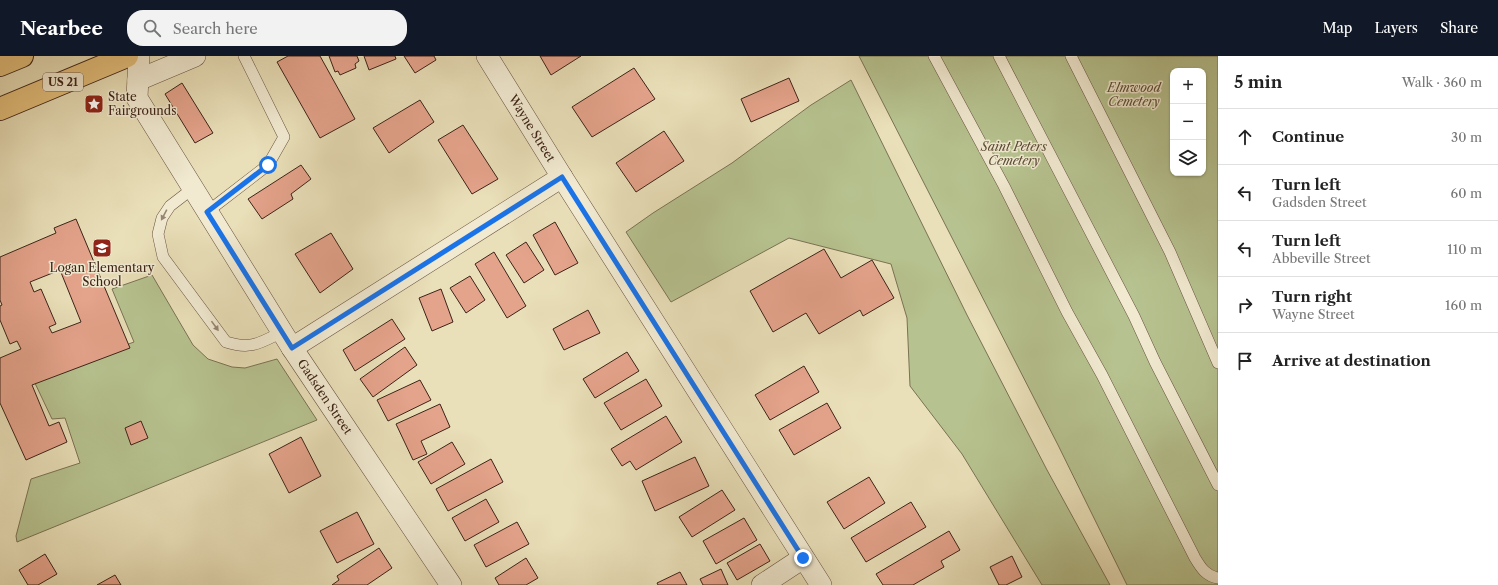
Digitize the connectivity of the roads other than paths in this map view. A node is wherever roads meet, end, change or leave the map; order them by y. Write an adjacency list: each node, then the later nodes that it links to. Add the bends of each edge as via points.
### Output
1 (22, 56): 10 (highway)
2 (127, 56): 12 (highway, US 21)
3 (139, 56): 11 (street, Gadsden Street)
4 (195, 56): 11 (street)
5 (244, 56): 15 (lane, via 284,137 268,165)
6 (486, 56): 13 (street, Wayne Street)
7 (934, 56): 20 (lane, via 1004,186 1195,558 1203,571)
8 (999, 56): 18 (lane, via 1134,316 1171,395)
9 (1070, 56): 17 (lane, via 1170,252)
10 (0, 65)
11 (138, 80): 14 (street, Gadsden Street, via 137,98)
12 (0, 109)
13 (562, 177): 16 (street); 19 (street, Wayne Street)
14 (192, 189): 15 (street, Gadsden Street); 16 (lane, one-way to 16, via 170,206 162,218 158,234 163,257 226,342 239,346)
15 (207, 212): 16 (street, Gadsden Street)
16 (287, 340): 21 (street, Gadsden Street)
17 (1217, 358)
18 (1218, 485)
19 (803, 558): 22 (street); 23 (street, Wayne Street)
20 (1218, 578)
21 (451, 585)
22 (762, 585)
23 (822, 585)

